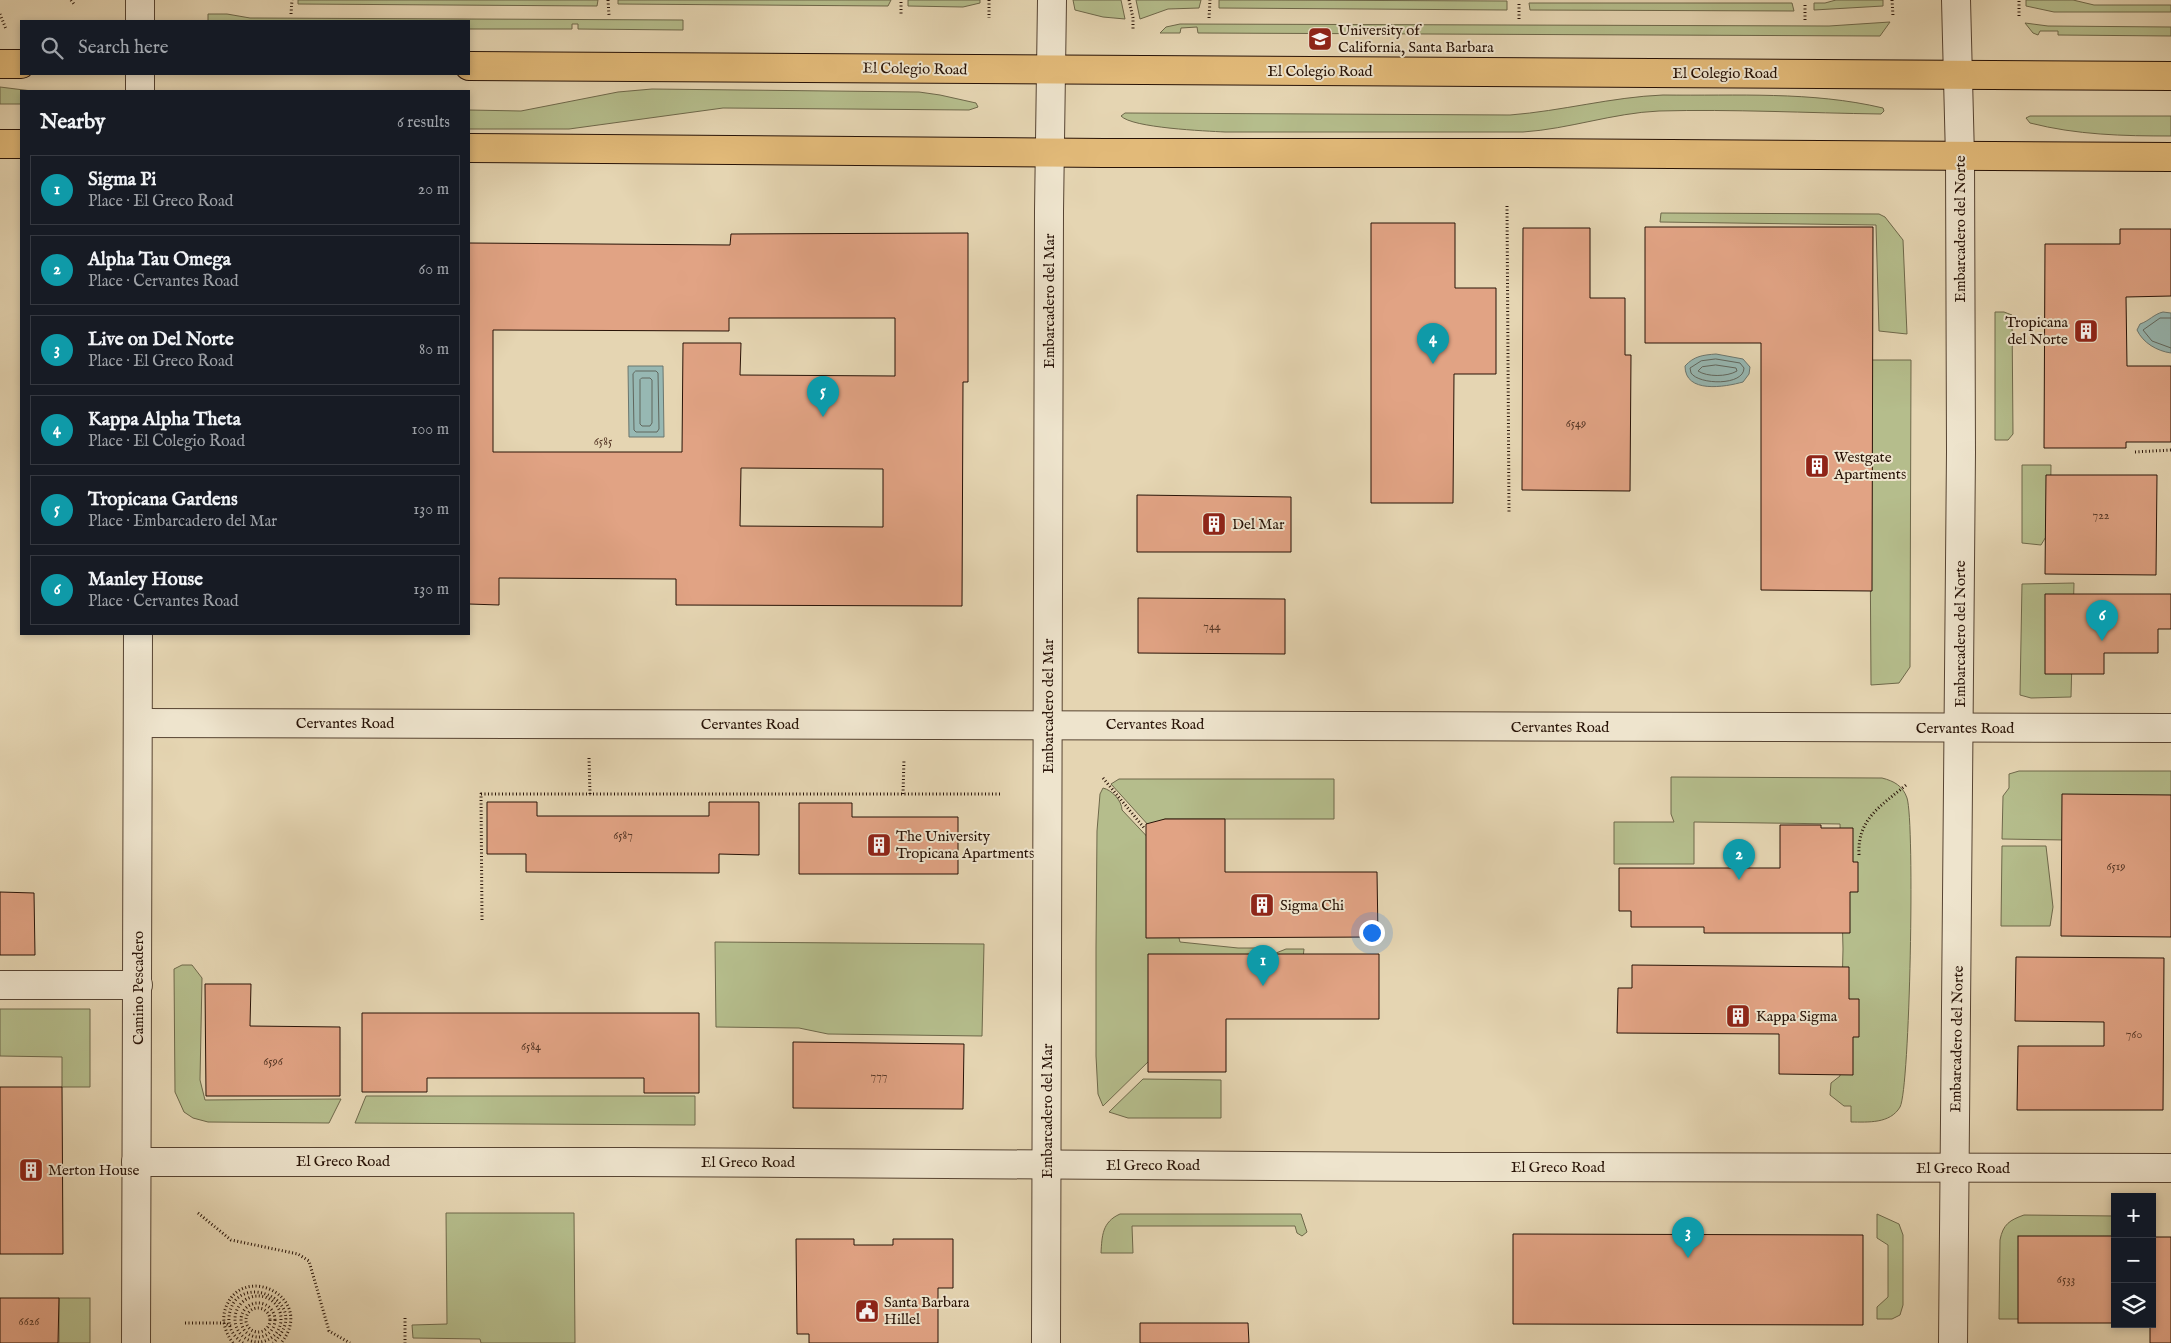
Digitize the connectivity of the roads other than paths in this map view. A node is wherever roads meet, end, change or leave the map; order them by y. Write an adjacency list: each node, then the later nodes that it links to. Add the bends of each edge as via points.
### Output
1 (140, 0): 4 (street)
2 (1052, 0): 8 (street, Embarcadero del Mar)
3 (1956, 0): 9 (street, Embarcadero del Norte)
4 (140, 20)
5 (0, 64): 6 (main road)
6 (20, 64)
7 (470, 66): 8 (main road, El Colegio Road)
8 (1051, 70): 9 (main road, El Colegio Road); 16 (street, Embarcadero del Mar)
9 (1957, 74): 11 (main road, El Colegio Road); 17 (street, Embarcadero del Norte)
10 (140, 75): 12 (street)
11 (2171, 76)
12 (140, 90)
13 (0, 144): 14 (main road)
14 (20, 144)
15 (470, 148): 16 (main road)
16 (1050, 153): 17 (main road); 21 (street, Embarcadero del Mar)
17 (1960, 157): 18 (main road); 22 (street, Embarcadero del Norte)
18 (2171, 157)
19 (138, 635): 20 (street, Camino Pescadero)
20 (138, 722): 21 (street, Cervantes Road); 25 (street, Camino Pescadero)
21 (1048, 724): 22 (street, Cervantes Road); 27 (street, Embarcadero del Mar)
22 (1960, 727): 23 (street, Cervantes Road); 28 (street, Embarcadero del Norte)
23 (2171, 728)
24 (0, 985): 25 (street)
25 (138, 985): 26 (street, Camino Pescadero)
26 (136, 1162): 27 (street, El Greco Road); 30 (street, Camino Pescadero)
27 (1047, 1164): 28 (street, El Greco Road); 31 (street, Embarcadero del Mar)
28 (1955, 1168): 29 (street, El Greco Road); 32 (street, Embarcadero del Norte)
29 (2171, 1168)
30 (136, 1343)
31 (1046, 1343)
32 (1953, 1343)

